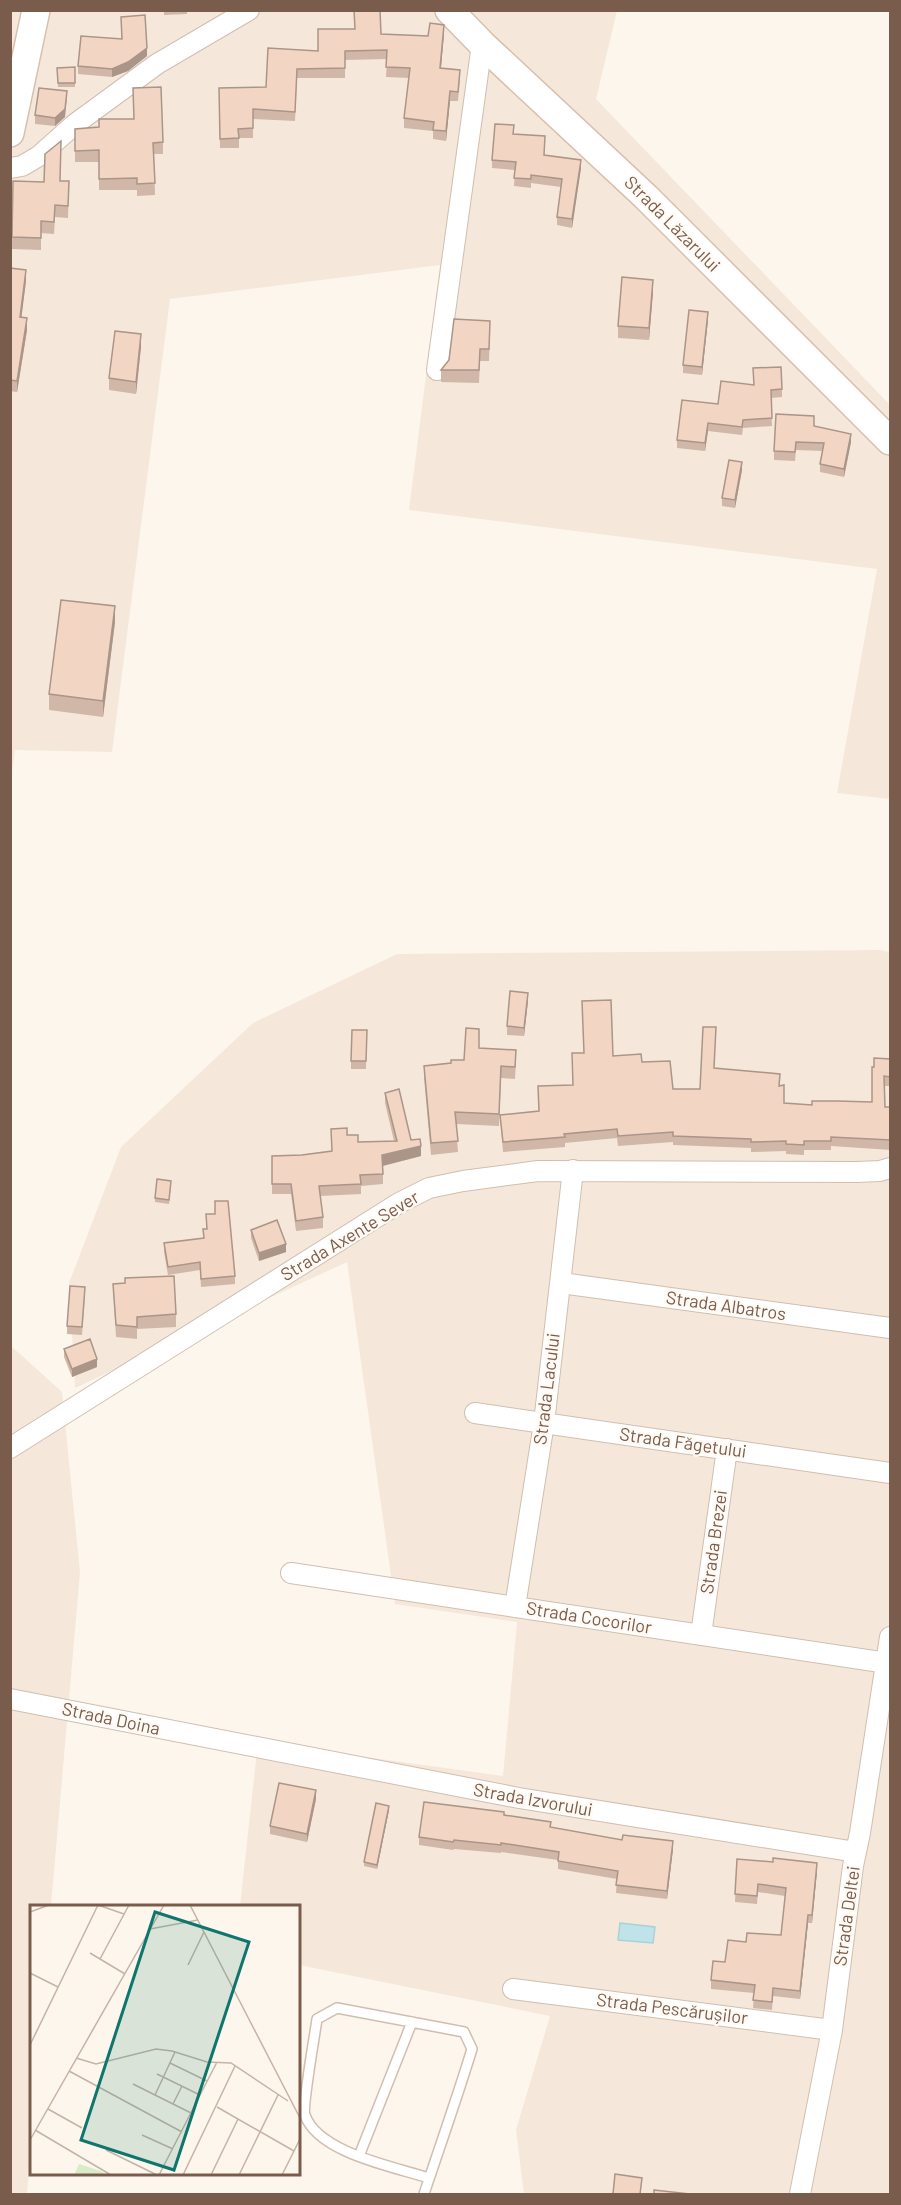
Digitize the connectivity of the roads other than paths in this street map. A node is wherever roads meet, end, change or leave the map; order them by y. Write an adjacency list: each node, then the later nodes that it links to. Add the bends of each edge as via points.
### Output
1 (36, 10): 5 (street)
2 (249, 10): 6 (street, via 157,64 75,124 39,156)
3 (449, 10): 4 (street, Strada Lăzarului)
4 (482, 44): 7 (street); 8 (street, Strada Lăzarului, via 646,196)
5 (10, 133)
6 (10, 168)
7 (438, 370)
8 (891, 441)
9 (573, 1170): 10 (street, Strada Axente Sever); 11 (street, Strada Lacului); 15 (street, Strada Axente Sever, via 463,1180 429,1188 399,1203)
10 (887, 1171)
11 (561, 1283): 12 (street, Strada Albatros); 14 (street, Strada Lacului)
12 (891, 1328)
13 (475, 1413): 14 (street, Strada Făgetului)
14 (544, 1423): 16 (street, Strada Făgetului); 19 (street, Strada Lacului)
15 (10, 1448)
16 (727, 1449): 17 (street, Strada Făgetului); 20 (street, Strada Brezei)
17 (891, 1473)
18 (291, 1573): 19 (street, Strada Cocorilor)
19 (515, 1607): 20 (street, Strada Cocorilor)
20 (701, 1635): 22 (street, Strada Cocorilor)
21 (891, 1637): 22 (street, Strada Deltei)
22 (887, 1662): 25 (street, Strada Deltei)
23 (10, 1699): 24 (street, Strada Doina)
24 (212, 1740): 25 (street, Strada Izvorului, via 519,1798)
25 (856, 1852): 28 (street, Strada Deltei)
26 (513, 1989): 28 (street, Strada Pescărușilor)
27 (412, 2022): 29 (lane); 29 (lane, via 337,2008 317,2019 304,2114 316,2133 339,2149); 30 (lane, via 464,2032 471,2049)
28 (832, 2030): 32 (street, Strada Deltei)
29 (359, 2156): 30 (lane)
30 (429, 2178): 31 (lane)
31 (424, 2194)
32 (800, 2194)

